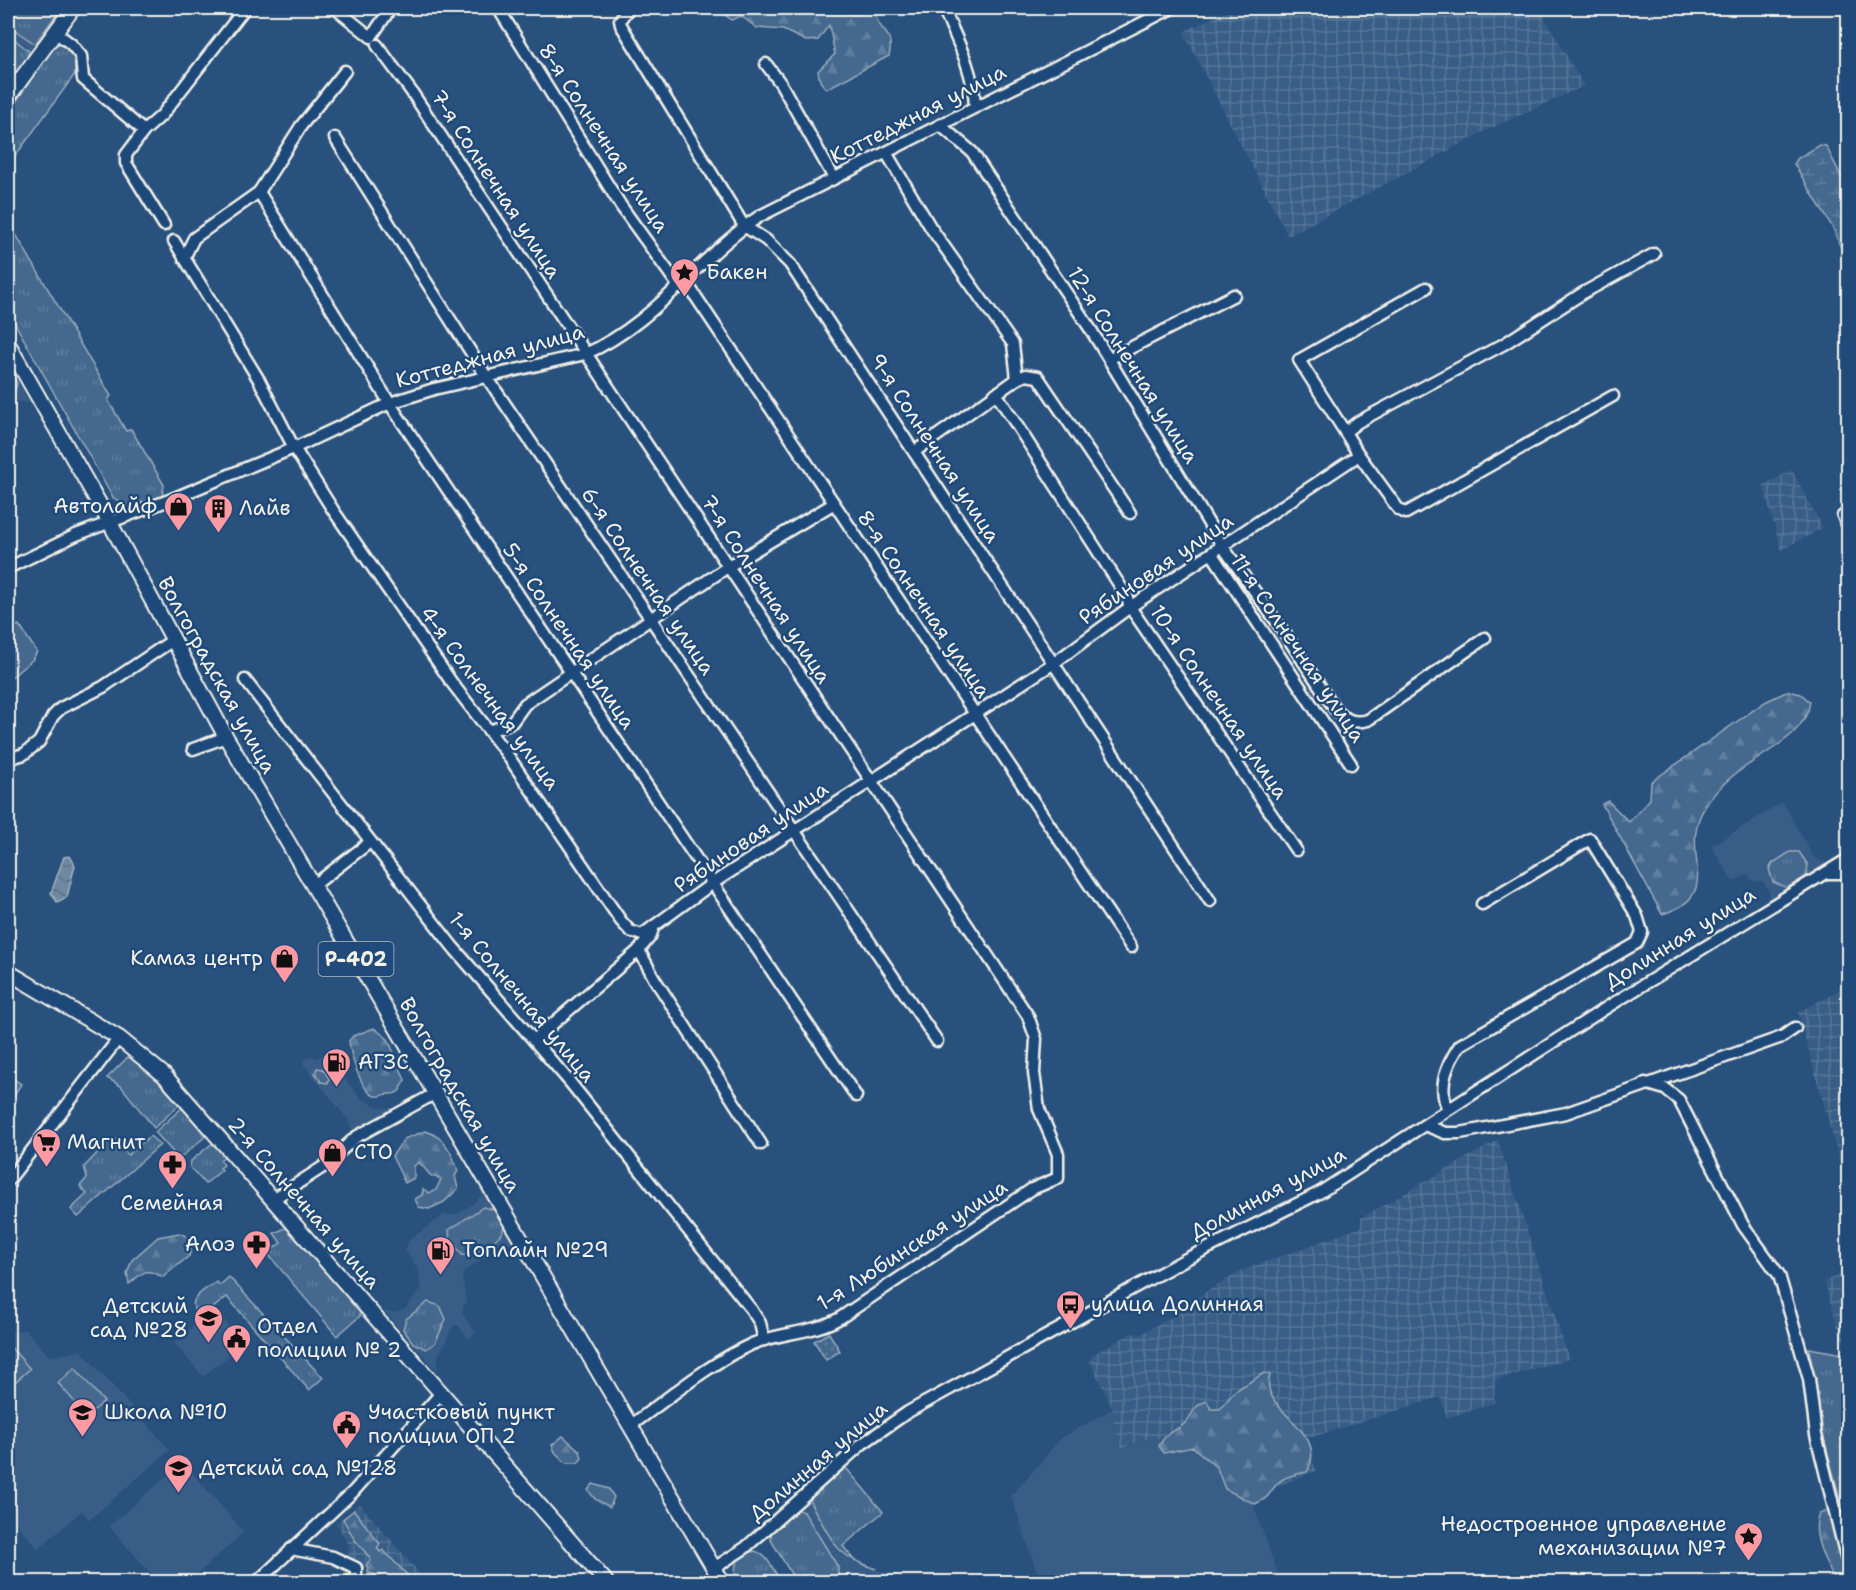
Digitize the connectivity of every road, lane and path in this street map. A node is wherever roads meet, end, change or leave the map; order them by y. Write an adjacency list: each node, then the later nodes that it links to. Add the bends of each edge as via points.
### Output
1 (73, 8): 9 (main road)
2 (245, 8): 16 (street, via 162,115)
3 (334, 8): 10 (street, 7-я Солнечная улица)
4 (391, 8): 10 (street)
5 (498, 8): 26 (street, 8-я Солнечная улица, via 621,206)
6 (628, 8): 22 (street, 9-я Солнечная улица, via 621,25)
7 (943, 8): 14 (street, via 964,55 975,90)
8 (1172, 8): 14 (street, Коттеджная улица)
9 (55, 32): 13 (main road); 16 (street, via 81,56 83,79)
10 (374, 41): 30 (street, 7-я Солнечная улица)
11 (766, 64): 19 (street)
12 (345, 71): 20 (street, via 301,126)
13 (8, 97)
14 (975, 107): 15 (street, Коттеджная улица)
15 (940, 125): 18 (street, Коттеджная улица); 31 (street, 12-я Солнечная улица, via 972,152)
16 (144, 131): 21 (street, via 126,155 126,163)
17 (335, 138): 32 (street, 6-я Солнечная улица)
18 (887, 154): 19 (street, Коттеджная улица); 33 (street, via 931,228 1013,344)
19 (834, 178): 22 (street, Коттеджная улица)
20 (260, 192): 25 (street, via 194,238); 36 (street, 5-я Солнечная улица)
21 (164, 225)
22 (744, 226): 26 (street, Коттеджная улица); 39 (street, 9-я Солнечная улица, via 766,240 790,264)
23 (174, 242): 25 (street, 4-я Солнечная улица)
24 (1654, 254): 37 (street, via 1583,293 1504,344)
25 (184, 258): 38 (street, 4-я Солнечная улица, via 259,380)
26 (683, 285): 30 (street, Коттеджная улица, via 623,333); 41 (street, 8-я Солнечная улица)
27 (1426, 288): 37 (street, via 1299,360)
28 (1234, 295): 31 (street)
29 (8, 344): 44 (main road, Волгоградская улица / Р-402)
30 (585, 354): 32 (street, Коттеджная улица); 48 (street, 7-я Солнечная улица)
31 (1109, 359): 46 (street, 12-я Солнечная улица)
32 (486, 376): 36 (street, Коттеджная улица); 51 (street, 6-я Солнечная улица)
33 (1017, 379): 34 (street); 42 (street, via 1026,375 1038,377)
34 (996, 393): 39 (street); 50 (street, 10-я Солнечная улица)
35 (1613, 396): 40 (street, via 1406,513)
36 (390, 403): 38 (street, Коттеджная улица); 55 (street, 5-я Солнечная улица)
37 (1345, 432): 40 (street)
38 (294, 448): 44 (street, Коттеджная улица); 58 (street, 4-я Солнечная улица, via 452,683)
39 (914, 452): 54 (street, 9-я Солнечная улица)
40 (1359, 455): 46 (street, Рябиновая улица)
41 (833, 504): 48 (street); 57 (street, 8-я Солнечная улица)
42 (1130, 513)
43 (1846, 514): 45 (street)
44 (109, 521): 49 (street, Коттеджная улица); 53 (main road, Волгоградская улица / Р-402)
45 (1848, 526)
46 (1223, 547): 47 (street, Рябиновая улица); 52 (street, 12-я Солнечная улица, via 1335,709 1357,723 1368,720)
47 (1212, 554): 50 (street, Рябиновая улица); 62 (street, 11-я Солнечная улица)
48 (729, 566): 51 (street); 63 (street, 7-я Солнечная улица)
49 (8, 568)
50 (1130, 607): 54 (street, Рябиновая улица); 66 (street, 10-я Солнечная улица)
51 (650, 618): 55 (street); 64 (street, 6-я Солнечная улица)
52 (1485, 638)
53 (173, 640): 59 (main road, Волгоградская улица / Р-402); 61 (street, via 103,687 61,708 39,742 24,754)
54 (1054, 663): 57 (street, Рябиновая улица); 72 (street, 9-я Солнечная улица)
55 (570, 674): 58 (street, via 525,704 512,722); 70 (street, 5-я Солнечная улица)
56 (245, 680): 65 (street, 1-я Солнечная улица)
57 (973, 714): 63 (street, Рябиновая улица); 75 (street, 8-я Солнечная улица)
58 (490, 731): 74 (street, 4-я Солнечная улица, via 621,921 642,936)
59 (226, 737): 60 (street); 71 (main road, Волгоградская улица / Р-402)
60 (193, 750)
61 (8, 759)
62 (1351, 764)
63 (869, 782): 64 (street, Рябиновая улица); 88 (street, 7-я Солнечная улица, via 1028,1016 1036,1039 1034,1073 1039,1109 1058,1154)
64 (793, 832): 70 (street, Рябиновая улица); 81 (street, 6-я Солнечная улица)
65 (370, 842): 71 (street); 80 (street, 1-я Солнечная улица, via 453,947)
66 (1296, 850)
67 (1848, 859): 68 (street, Долинная улица)
68 (1823, 873): 69 (street); 85 (street, Долинная улица)
69 (1848, 873)
70 (713, 883): 74 (street, Рябиновая улица); 84 (street, 5-я Солнечная улица)
71 (313, 886): 83 (main road, Волгоградская улица / Р-402)
72 (1210, 901)
73 (1482, 904): 85 (street, via 1590,839 1642,932 1637,944 1460,1045 1445,1075 1443,1090)
74 (654, 926): 76 (street)
75 (1131, 947)
76 (639, 950): 80 (street); 87 (street)
77 (8, 972): 79 (main road, 2-я Солнечная улица)
78 (1795, 1028): 82 (street, via 1782,1037)
79 (119, 1038): 89 (street); 90 (main road, 2-я Солнечная улица, via 164,1075)
80 (534, 1040): 91 (street, 1-я Солнечная улица, via 751,1309)
81 (936, 1041)
82 (1645, 1083): 86 (street, via 1566,1113 1489,1128 1445,1133); 95 (street, via 1665,1089 1679,1100 1743,1225 1779,1275 1809,1379 1816,1435)
83 (434, 1094): 90 (street, via 356,1137 323,1167); 93 (main road, Волгоградская улица / Р-402)
84 (856, 1096)
85 (1448, 1109): 86 (street, Долинная улица)
86 (1425, 1125): 96 (street, Долинная улица, via 1319,1193 1186,1259 908,1412 862,1444 746,1548)
87 (761, 1144)
88 (1058, 1178): 91 (street, 1-я Любинская улица, via 1032,1189 840,1318 809,1331)
89 (8, 1181)
90 (272, 1200): 92 (main road, 2-я Солнечная улица)
91 (764, 1340): 93 (street, 1-я Любинская улица, via 739,1351)
92 (441, 1393): 94 (street, via 353,1492); 99 (main road, 2-я Солнечная улица)
93 (630, 1426): 96 (main road, Волгоградская улица / Р-402)
94 (291, 1549): 97 (street); 98 (street, via 333,1557 356,1568 356,1577)
95 (1848, 1565)
96 (714, 1568): 100 (main road, Волгоградская улица / Р-402)
97 (257, 1582)
98 (350, 1582)
99 (606, 1582)
100 (722, 1582)

